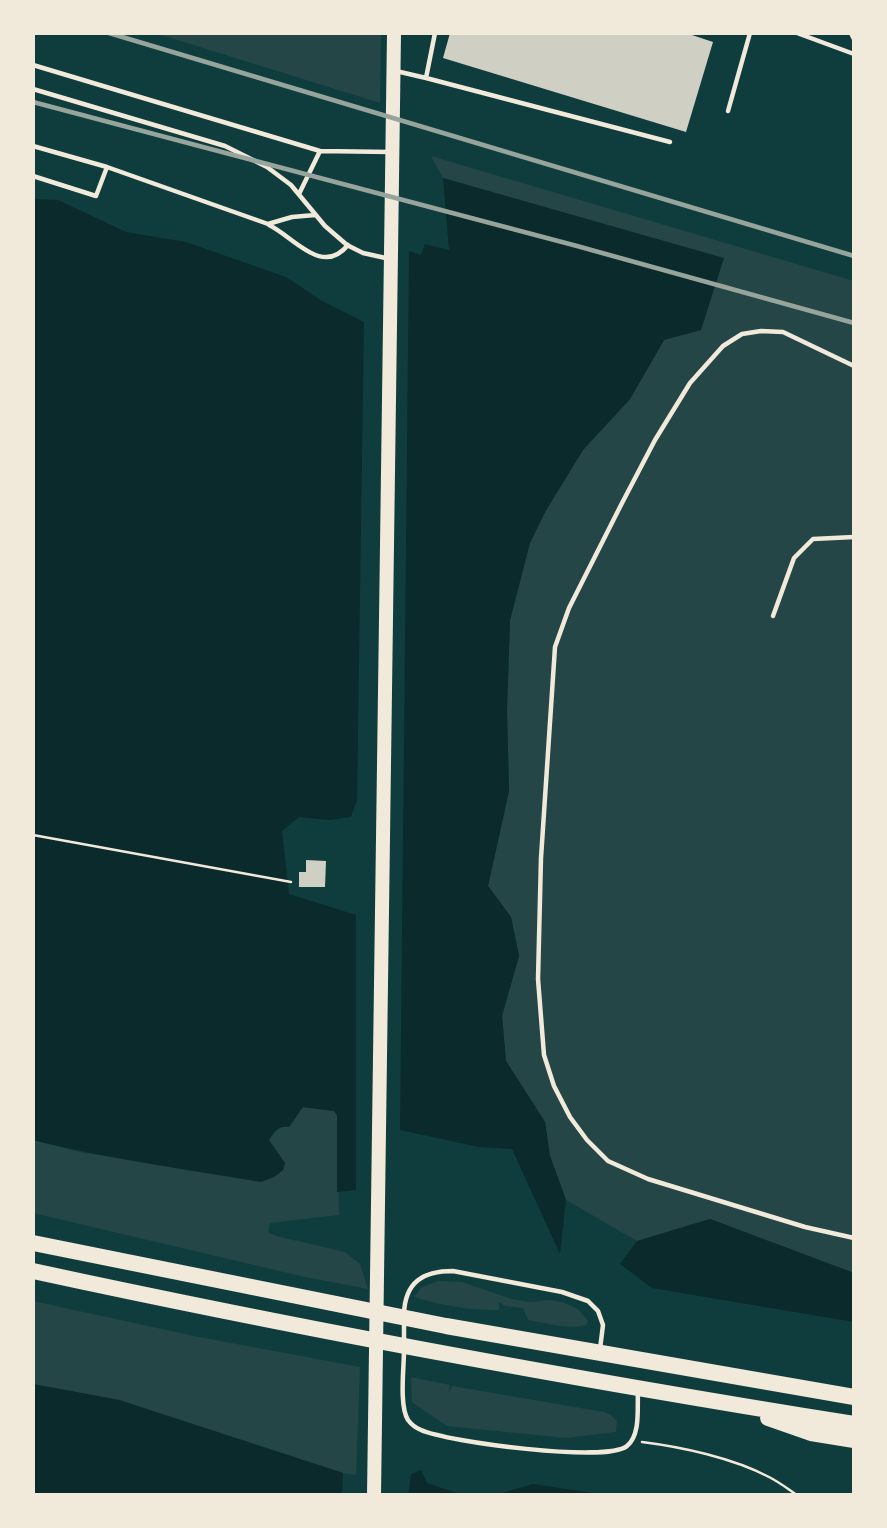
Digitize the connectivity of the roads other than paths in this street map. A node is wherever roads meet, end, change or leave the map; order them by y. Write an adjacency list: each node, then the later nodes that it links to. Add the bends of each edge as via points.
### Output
1 (394, 33): 9 (main road)
2 (435, 33): 10 (lane)
3 (750, 33): 12 (lane)
4 (797, 33): 7 (lane)
5 (850, 33): 6 (lane)
6 (854, 38)
7 (854, 54)
8 (33, 65): 15 (lane)
9 (394, 71): 10 (lane); 16 (main road)
10 (426, 78): 13 (lane)
11 (33, 89): 19 (lane, via 225,146 267,167)
12 (728, 111)
13 (670, 142)
14 (33, 146): 17 (lane)
15 (320, 151): 16 (lane); 19 (lane)
16 (392, 152): 23 (main road)
17 (107, 167): 18 (lane, via 96,196); 21 (lane)
18 (33, 176)
19 (299, 194): 20 (lane)
20 (315, 215): 21 (lane); 22 (lane)
21 (268, 224): 22 (lane, via 315,256 330,257)
22 (348, 245): 23 (lane)
23 (390, 259): 36 (main road)
24 (854, 366): 27 (lane, via 783,332 742,334 723,346 690,383 621,505 569,608 555,647 538,979 544,1055 554,1086 570,1117 608,1161 648,1179)
25 (854, 537): 26 (lane, via 813,539 794,558)
26 (773, 616)
27 (854, 1238)
28 (33, 1243): 30 (highway)
29 (33, 1271): 31 (highway)
30 (599, 1354): 31 (lane, via 601,1318 581,1297 453,1272 435,1273 415,1282 405,1298 405,1411 408,1420 421,1430 487,1443 594,1454 618,1451 632,1441); 32 (highway)
31 (638, 1389): 33 (highway)
32 (854, 1397)
33 (722, 1403): 34 (highway); 35 (highway, via 811,1433)
34 (854, 1424)
35 (854, 1440)
36 (374, 1495)

